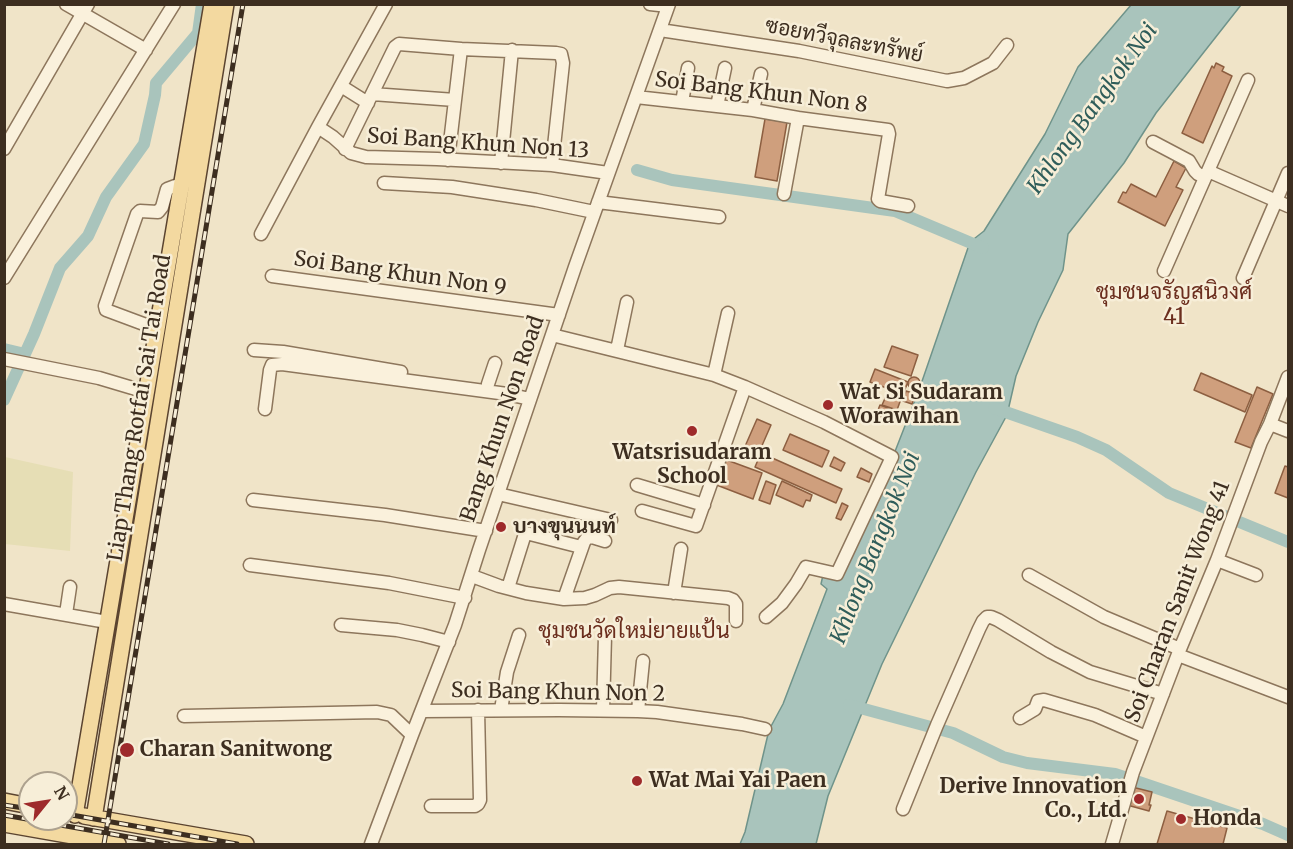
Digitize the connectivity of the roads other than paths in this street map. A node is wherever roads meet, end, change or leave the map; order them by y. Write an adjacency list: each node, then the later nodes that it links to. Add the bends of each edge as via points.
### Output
1 (66, 4): 8 (street)
2 (174, 4): 12 (street)
3 (212, 4): 37 (main road, Liap Thang Rotfai Sai Tai Road)
4 (226, 4): 110 (main road, Liap Thang Rotfai Sai Tai Road)
5 (386, 4): 18 (street)
6 (650, 4): 7 (street)
7 (669, 5): 9 (street, Bang Khun Non Road)
8 (85, 9): 12 (street); 28 (street)
9 (660, 30): 10 (street, ซอยทวีจุลละทรัพย์, via 799,51 947,81 964,78 993,63); 20 (street, Bang Khun Non Road)
10 (1006, 45)
11 (461, 49): 13 (street); 19 (street, via 399,44); 21 (street)
12 (146, 50): 46 (street)
13 (512, 50): 31 (street); 32 (street, via 559,53 563,57)
14 (688, 68): 22 (street)
15 (725, 68): 23 (street)
16 (761, 74): 24 (street)
17 (1248, 80): 35 (street)
18 (341, 86): 19 (street); 26 (street)
19 (370, 98): 21 (street); 29 (street)
20 (636, 98): 22 (street, Soi Bang Khun Non 8); 33 (street, Bang Khun Non Road)
21 (455, 100): 30 (street)
22 (682, 102): 23 (street, Soi Bang Khun Non 8)
23 (717, 106): 24 (street, Soi Bang Khun Non 8)
24 (753, 110): 25 (street, Soi Bang Khun Non 8)
25 (798, 118): 38 (street); 40 (street, Soi Bang Khun Non 8, via 888,130 878,199)
26 (318, 127): 29 (street, Soi Bang Khun Non 13); 43 (street)
27 (1153, 142): 35 (street, via 1189,161 1198,174)
28 (4, 149)
29 (345, 149): 30 (street, Soi Bang Khun Non 13, via 366,157)
30 (448, 160): 31 (street, Soi Bang Khun Non 13)
31 (501, 163): 32 (street, Soi Bang Khun Non 13)
32 (552, 165): 33 (street, Soi Bang Khun Non 13)
33 (608, 173): 41 (street, Bang Khun Non Road)
34 (1288, 173): 39 (street)
35 (1207, 174): 39 (street); 44 (street)
36 (384, 183): 41 (street)
37 (180, 188): 51 (main road, Liap Thang Rotfai Sai Tai Road); 51 (street, via 167,189 158,212 137,214 105,306 106,310)
38 (784, 194)
39 (1283, 203): 47 (street)
40 (908, 206)
41 (596, 207): 42 (street); 50 (street, Bang Khun Non Road)
42 (719, 217)
43 (261, 234)
44 (1164, 271)
45 (272, 276): 50 (street, Soi Bang Khun Non 9)
46 (4, 278)
47 (1243, 278)
48 (627, 302): 54 (street)
49 (728, 313): 57 (street)
50 (559, 315): 52 (street, Bang Khun Non Road)
51 (157, 329): 61 (main road, Liap Thang Rotfai Sai Tai Road)
52 (552, 335): 54 (street); 62 (street, Bang Khun Non Road)
53 (254, 350): 59 (street)
54 (617, 350): 57 (street)
55 (7, 360): 61 (street, via 99,378)
56 (495, 363): 59 (street)
57 (714, 375): 60 (street)
58 (1288, 377): 64 (street, Soi Charan Sanit Wong 41)
59 (488, 384): 62 (street)
60 (745, 387): 69 (street); 88 (street, via 892,457 837,574 806,567 782,603)
61 (146, 392): 90 (main road, Liap Thang Rotfai Sai Tai Road)
62 (532, 395): 63 (street, via 282,363 272,365 270,370); 67 (street, Bang Khun Non Road)
63 (265, 409)
64 (1270, 424): 65 (street); 76 (street, Soi Charan Sanit Wong 41)
65 (1288, 431)
66 (637, 485): 69 (street)
67 (498, 494): 71 (street); 72 (street, Bang Khun Non Road)
68 (253, 501): 72 (street, via 385,514)
69 (704, 505): 70 (street, via 696,525)
70 (642, 511)
71 (611, 520)
72 (486, 531): 80 (street, Bang Khun Non Road)
73 (605, 541): 74 (street, via 588,537)
74 (581, 547): 82 (street, via 526,534); 85 (street)
75 (681, 549): 83 (street)
76 (1217, 560): 79 (street); 95 (street, Soi Charan Sanit Wong 41)
77 (249, 565): 84 (street, via 389,583)
78 (1029, 575): 95 (street, via 1104,617)
79 (1256, 575)
80 (472, 576): 82 (street); 84 (street, Bang Khun Non Road)
81 (70, 587): 87 (street)
82 (508, 588): 85 (street)
83 (674, 593): 85 (street, via 619,587 585,598); 89 (street, via 734,600)
84 (465, 598): 94 (street, Bang Khun Non Road)
85 (564, 599)
86 (4, 604): 87 (street)
87 (66, 614): 90 (street)
88 (766, 617)
89 (736, 621)
90 (107, 622): 109 (main road, Liap Thang Rotfai Sai Tai Road)
91 (341, 625): 94 (street, via 397,630)
92 (519, 635): 99 (street, via 507,672)
93 (604, 636): 100 (street)
94 (449, 642): 101 (street, Bang Khun Non Road)
95 (1179, 652): 97 (street, Soi Charan Sanit Wong 41); 98 (street)
96 (644, 661): 103 (street)
97 (1163, 694): 108 (street, Soi Charan Sanit Wong 41); 113 (street, via 1090,672 987,617)
98 (1288, 697)
99 (501, 710): 100 (street, Soi Bang Khun Non 2); 102 (street, Soi Bang Khun Non 2)
100 (603, 710): 103 (street, Soi Bang Khun Non 2)
101 (422, 711): 102 (street, Soi Bang Khun Non 2); 107 (street, Bang Khun Non Road)
102 (478, 711): 112 (street, via 480,800 475,806)
103 (638, 711): 106 (street, Soi Bang Khun Non 2)
104 (184, 716): 107 (street, via 377,712 391,715)
105 (1020, 718): 108 (street, via 1044,700 1095,715)
106 (765, 729)
107 (412, 735): 121 (street, Bang Khun Non Road)
108 (1146, 737): 122 (street, Soi Charan Sanit Wong 41)
109 (82, 777): 110 (main road, via 90,786); 111 (main road, Liap Thang Rotfai Sai Tai Road)
110 (100, 780): 115 (main road, Liap Thang Rotfai Sai Tai Road)
111 (78, 790)
112 (431, 806)
113 (903, 809)
114 (78, 815): 115 (main road)
115 (94, 818): 120 (main road)
116 (4, 824): 117 (main road)
117 (71, 840): 118 (main road)
118 (90, 842): 119 (main road)
119 (118, 844)
120 (246, 844)
121 (371, 844)
122 (1112, 844)

